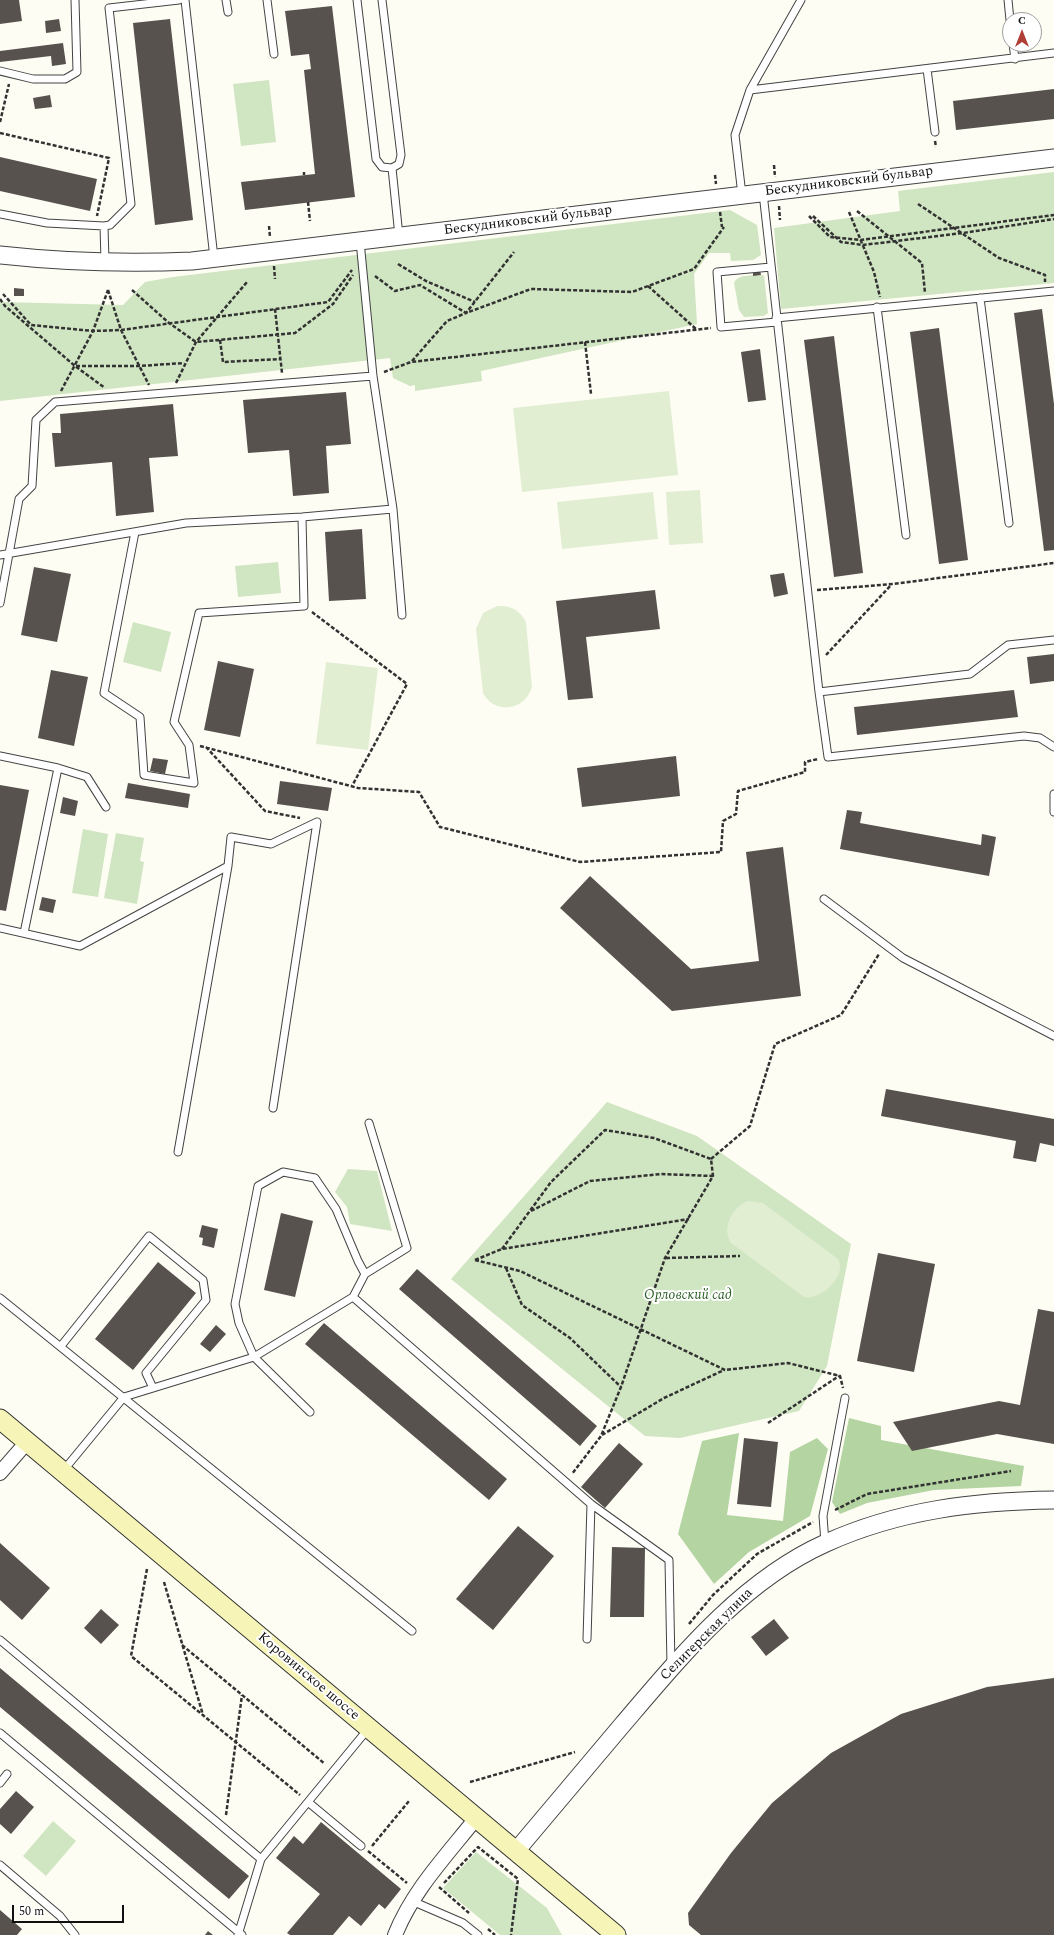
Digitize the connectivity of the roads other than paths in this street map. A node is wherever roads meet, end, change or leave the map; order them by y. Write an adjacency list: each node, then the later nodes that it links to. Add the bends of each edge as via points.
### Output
1 (75, 0): 17 (lane, via 77,72 66,79 33,79)
2 (179, 0): 25 (lane, via 109,8 131,204 110,225)
3 (185, 0): 29 (lane)
4 (226, 0): 10 (lane)
5 (267, 0): 14 (lane)
6 (357, 0): 21 (lane, via 376,159 382,167)
7 (382, 0): 21 (lane, via 402,155 399,164)
8 (801, 0): 18 (lane)
9 (1008, 0): 11 (lane)
10 (228, 12)
11 (1009, 12)
12 (1014, 52): 15 (lane)
13 (1054, 53): 15 (lane)
14 (274, 54)
15 (1015, 59): 16 (lane)
16 (927, 69): 18 (lane); 19 (lane)
17 (0, 72)
18 (750, 90): 23 (lane, via 735,135)
19 (934, 132)
20 (1054, 158): 22 (street, Бескудниковский бульвар)
21 (392, 168): 26 (lane)
22 (763, 193): 23 (street, Бескудниковский бульвар); 31 (lane)
23 (742, 195): 26 (street, Бескудниковский бульвар)
24 (0, 214): 25 (lane, via 47,223)
25 (104, 226): 30 (lane)
26 (399, 237): 27 (street, Бескудниковский бульвар)
27 (360, 241): 29 (street, Бескудниковский бульвар); 36 (lane)
28 (0, 255): 30 (street, Бескудниковский бульвар)
29 (214, 258): 30 (street, Бескудниковский бульвар, via 139,263)
30 (104, 262)
31 (771, 267): 35 (lane); 35 (lane, via 717,272 721,326)
32 (1054, 291): 33 (lane)
33 (980, 298): 34 (lane); 39 (lane)
34 (879, 307): 35 (lane); 41 (lane)
35 (776, 320): 47 (lane)
36 (373, 376): 37 (lane); 42 (lane, via 55,402 36,420 32,486 19,499)
37 (393, 508): 38 (lane); 45 (lane)
38 (302, 517): 40 (lane, via 186,523); 40 (lane, via 304,606 199,613 174,722 189,745 194,783 144,775 140,717 104,692)
39 (1009, 522)
40 (135, 532): 42 (lane)
41 (906, 535)
42 (8, 555): 43 (lane); 44 (lane)
43 (0, 556)
44 (0, 603)
45 (402, 615)
46 (1054, 640): 47 (lane, via 1008,645 970,674)
47 (819, 692): 48 (lane, via 828,757 1024,736 1040,738)
48 (1054, 747)
49 (0, 756): 50 (lane)
50 (58, 768): 52 (lane, via 87,777); 57 (lane)
51 (1054, 794): 53 (lane)
52 (106, 807)
53 (1054, 812)
54 (228, 866): 57 (lane, via 80,946); 59 (lane, via 231,838 271,844 317,822); 61 (lane)
55 (824, 899): 58 (lane, via 910,962)
56 (0, 928): 57 (lane)
57 (24, 933)
58 (1054, 1036)
59 (273, 1108)
60 (369, 1123): 62 (lane, via 406,1248)
61 (178, 1152)
62 (365, 1274): 63 (lane); 66 (lane, via 336,1209 316,1178 283,1172 258,1186 235,1304 239,1323)
63 (353, 1297): 66 (lane); 76 (lane)
64 (0, 1298): 65 (lane)
65 (61, 1346): 67 (lane, via 149,1236 203,1280 206,1300 146,1373); 68 (lane)
66 (254, 1357): 67 (lane); 70 (lane)
67 (153, 1388): 68 (lane)
68 (124, 1397): 73 (lane); 78 (lane)
69 (845, 1398): 77 (lane, via 823,1516)
70 (310, 1412)
71 (0, 1419): 72 (main road, Коровинское шоссе)
72 (27, 1442): 73 (main road, Коровинское шоссе); 74 (street)
73 (63, 1471): 82 (main road, Коровинское шоссе)
74 (0, 1473)
75 (1054, 1500): 77 (street, Селигерская улица, via 988,1502 922,1512 888,1520)
76 (591, 1504): 79 (lane); 81 (lane, via 669,1560)
77 (825, 1543): 81 (street, Селигерская улица, via 757,1586 734,1605)
78 (412, 1630)
79 (587, 1639)
80 (0, 1640): 90 (lane)
81 (671, 1668): 89 (street, Селигерская улица)
82 (369, 1728): 86 (lane); 87 (main road, Коровинское шоссе)
83 (0, 1733): 93 (lane)
84 (7, 1774): 85 (lane)
85 (0, 1783)
86 (308, 1802): 88 (lane); 90 (lane)
87 (477, 1817): 89 (main road, Коровинское шоссе); 92 (street)
88 (362, 1846)
89 (516, 1851): 97 (main road, Коровинское шоссе)
90 (261, 1859): 93 (lane)
91 (0, 1866): 94 (lane, via 60,1916)
92 (412, 1901): 95 (street); 96 (lane, via 463,1923)
93 (240, 1934)
94 (75, 1935)
95 (395, 1935)
96 (478, 1935)
97 (616, 1935)

